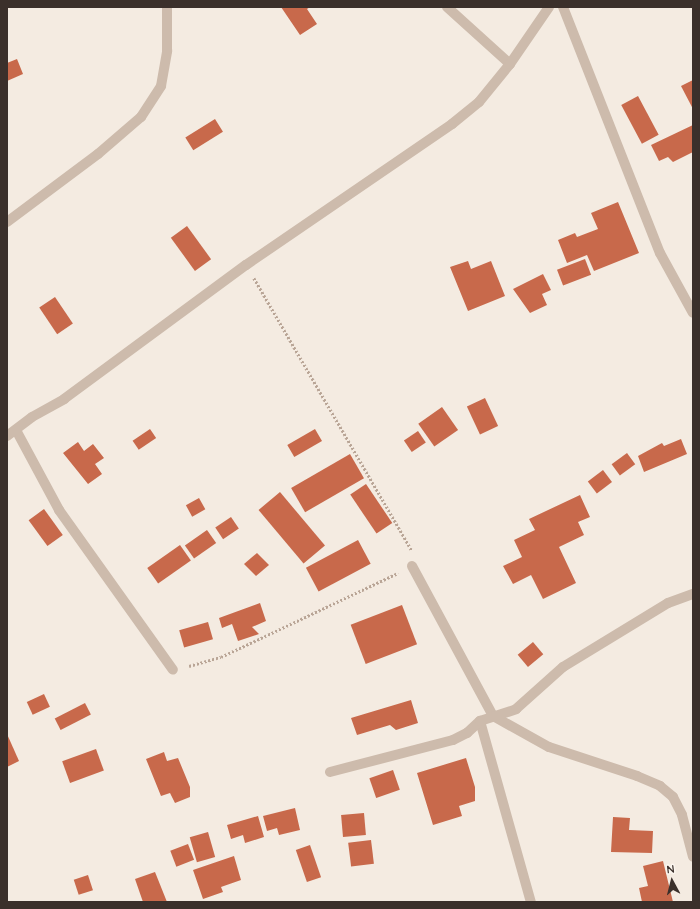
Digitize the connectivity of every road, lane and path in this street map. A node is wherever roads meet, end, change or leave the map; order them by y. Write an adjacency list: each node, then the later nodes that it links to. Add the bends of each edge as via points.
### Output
1 (167, 7): 6 (street, via 167,51 161,86 141,117 98,154)
2 (447, 7): 5 (street)
3 (549, 7): 5 (street)
4 (563, 7): 8 (street, via 660,252)
5 (510, 64): 7 (street, via 479,102 452,124)
6 (7, 222)
7 (246, 265): 9 (street, via 64,399); 11 (path, via 412,549)
8 (693, 313)
9 (16, 430): 10 (street); 13 (street, via 59,510)
10 (7, 436)
11 (412, 566): 13 (path, via 221,657); 14 (street)
12 (693, 594): 14 (street, via 668,603 563,667 516,709)
13 (173, 670)
14 (493, 716): 15 (street); 17 (street, via 549,747 660,786 673,797 682,815)
15 (480, 721): 16 (street, via 467,733 453,740); 18 (street)
16 (330, 772)
17 (693, 857)
18 (532, 902)

